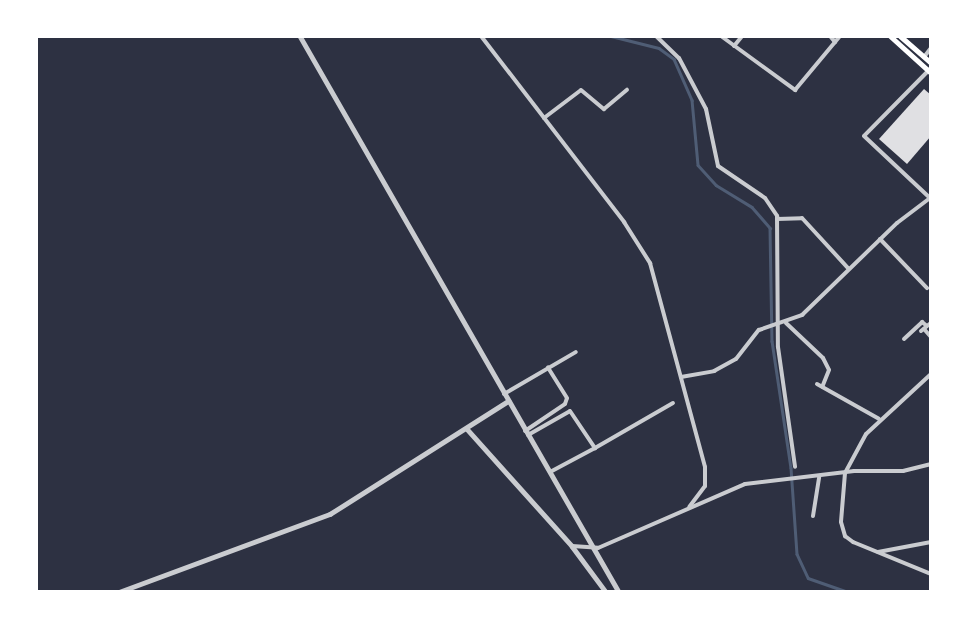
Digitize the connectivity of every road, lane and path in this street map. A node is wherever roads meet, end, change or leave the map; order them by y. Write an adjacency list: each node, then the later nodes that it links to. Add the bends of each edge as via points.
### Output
1 (300, 36): 35 (street)
2 (481, 36): 17 (street)
3 (656, 36): 19 (street, via 679,58 706,109 718,166 764,198)
4 (721, 36): 11 (street)
5 (742, 36): 11 (street)
6 (830, 36): 10 (street)
7 (840, 36): 10 (street)
8 (890, 36): 15 (main road)
9 (900, 36): 13 (main road)
10 (835, 42): 11 (street, via 795,90)
11 (734, 46)
12 (931, 48): 13 (street)
13 (924, 57): 14 (main road)
14 (931, 63)
15 (930, 70): 18 (street, via 864,136)
16 (627, 90): 17 (street, via 604,109 581,90)
17 (544, 118): 32 (street, via 624,222 650,263)
18 (930, 198): 20 (street)
19 (777, 219): 21 (street, via 802,218); 25 (street)
20 (880, 239): 21 (street); 22 (street)
21 (848, 268): 23 (street, via 802,315)
22 (927, 288)
23 (786, 323): 25 (street); 34 (street, via 823,358 829,370)
24 (931, 323): 26 (street)
25 (781, 324): 32 (street, via 764,328 729,364); 43 (street, via 778,347)
26 (924, 329): 27 (street); 28 (street, via 922,322)
27 (931, 337)
28 (904, 339)
29 (576, 352): 30 (street)
30 (548, 368): 35 (street); 40 (street, via 567,398 565,404)
31 (931, 374): 38 (street)
32 (681, 377): 47 (street, via 707,477)
33 (817, 384): 34 (street)
34 (822, 387): 38 (street)
35 (504, 394): 36 (street)
36 (508, 401): 39 (street); 40 (street)
37 (674, 403): 41 (street)
38 (879, 419): 45 (street)
39 (468, 430): 50 (street); 54 (street, via 330,514)
40 (527, 433): 41 (street, via 570,411); 44 (street)
41 (595, 448): 44 (street)
42 (931, 464): 45 (street, via 903,471)
43 (795, 467)
44 (550, 472): 51 (street)
45 (845, 472): 46 (street); 52 (street, via 841,522 845,536)
46 (819, 477): 47 (street, via 765,481 721,492); 48 (street)
47 (689, 507): 51 (street)
48 (813, 516)
49 (931, 542): 52 (street)
50 (572, 546): 51 (street); 55 (street)
51 (592, 547): 56 (street)
52 (878, 552): 53 (street)
53 (931, 574)
54 (119, 592)
55 (606, 592)
56 (619, 592)

